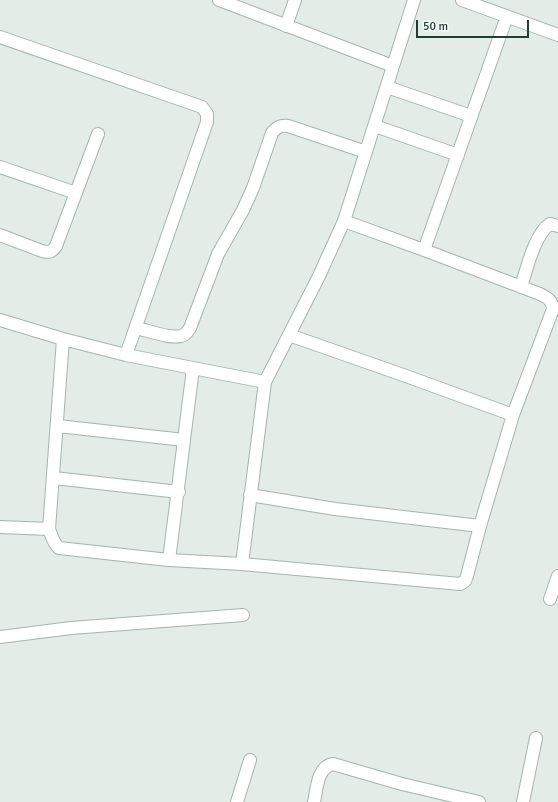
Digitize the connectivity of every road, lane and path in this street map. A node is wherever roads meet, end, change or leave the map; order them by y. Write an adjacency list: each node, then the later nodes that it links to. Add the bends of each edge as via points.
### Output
1 (219, 0): 6 (street)
2 (295, 0): 6 (street)
3 (414, 0): 9 (street)
4 (462, 0): 5 (street)
5 (507, 16): 7 (street); 11 (street)
6 (286, 26): 9 (street)
7 (558, 35)
8 (0, 37): 24 (street, via 198,105 207,114 207,122)
9 (393, 66): 10 (street)
10 (387, 87): 11 (street); 12 (street)
11 (471, 116): 15 (street)
12 (375, 126): 14 (street); 15 (street)
13 (98, 134): 17 (street)
14 (366, 152): 18 (street); 24 (street, via 288,126 282,125 277,128 272,133 243,210 218,254 186,334 172,337)
15 (458, 155): 21 (street)
16 (0, 167): 17 (street)
17 (76, 193): 20 (street, via 53,250 42,251)
18 (344, 221): 21 (street); 25 (street)
19 (558, 226): 22 (street, via 550,224 538,235)
20 (0, 235)
21 (424, 250): 22 (street)
22 (521, 287): 30 (street, via 546,297 552,302 553,309)
23 (0, 320): 26 (street)
24 (136, 328): 27 (street)
25 (289, 335): 29 (street); 30 (street)
26 (63, 339): 27 (street); 31 (street)
27 (126, 355): 28 (street)
28 (193, 368): 29 (street); 32 (street)
29 (265, 382): 35 (street)
30 (513, 415): 36 (street)
31 (58, 426): 32 (street); 33 (street)
32 (184, 440): 34 (street)
33 (54, 478): 34 (street); 38 (street)
34 (179, 492): 39 (street)
35 (250, 495): 36 (street, via 335,509); 40 (street)
36 (480, 526): 40 (street, via 467,576 460,584)
37 (0, 527): 38 (street)
38 (49, 529): 39 (street, via 52,540 59,548)
39 (169, 560): 40 (street)
40 (242, 564)
41 (558, 576): 42 (street)
42 (550, 599)
43 (243, 615): 44 (street, via 71,628)
44 (0, 637)
45 (536, 738): 50 (street)
46 (250, 760): 47 (street)
47 (237, 802)
48 (314, 802): 49 (street, via 322,771 333,764)
49 (479, 802)
50 (523, 802)

